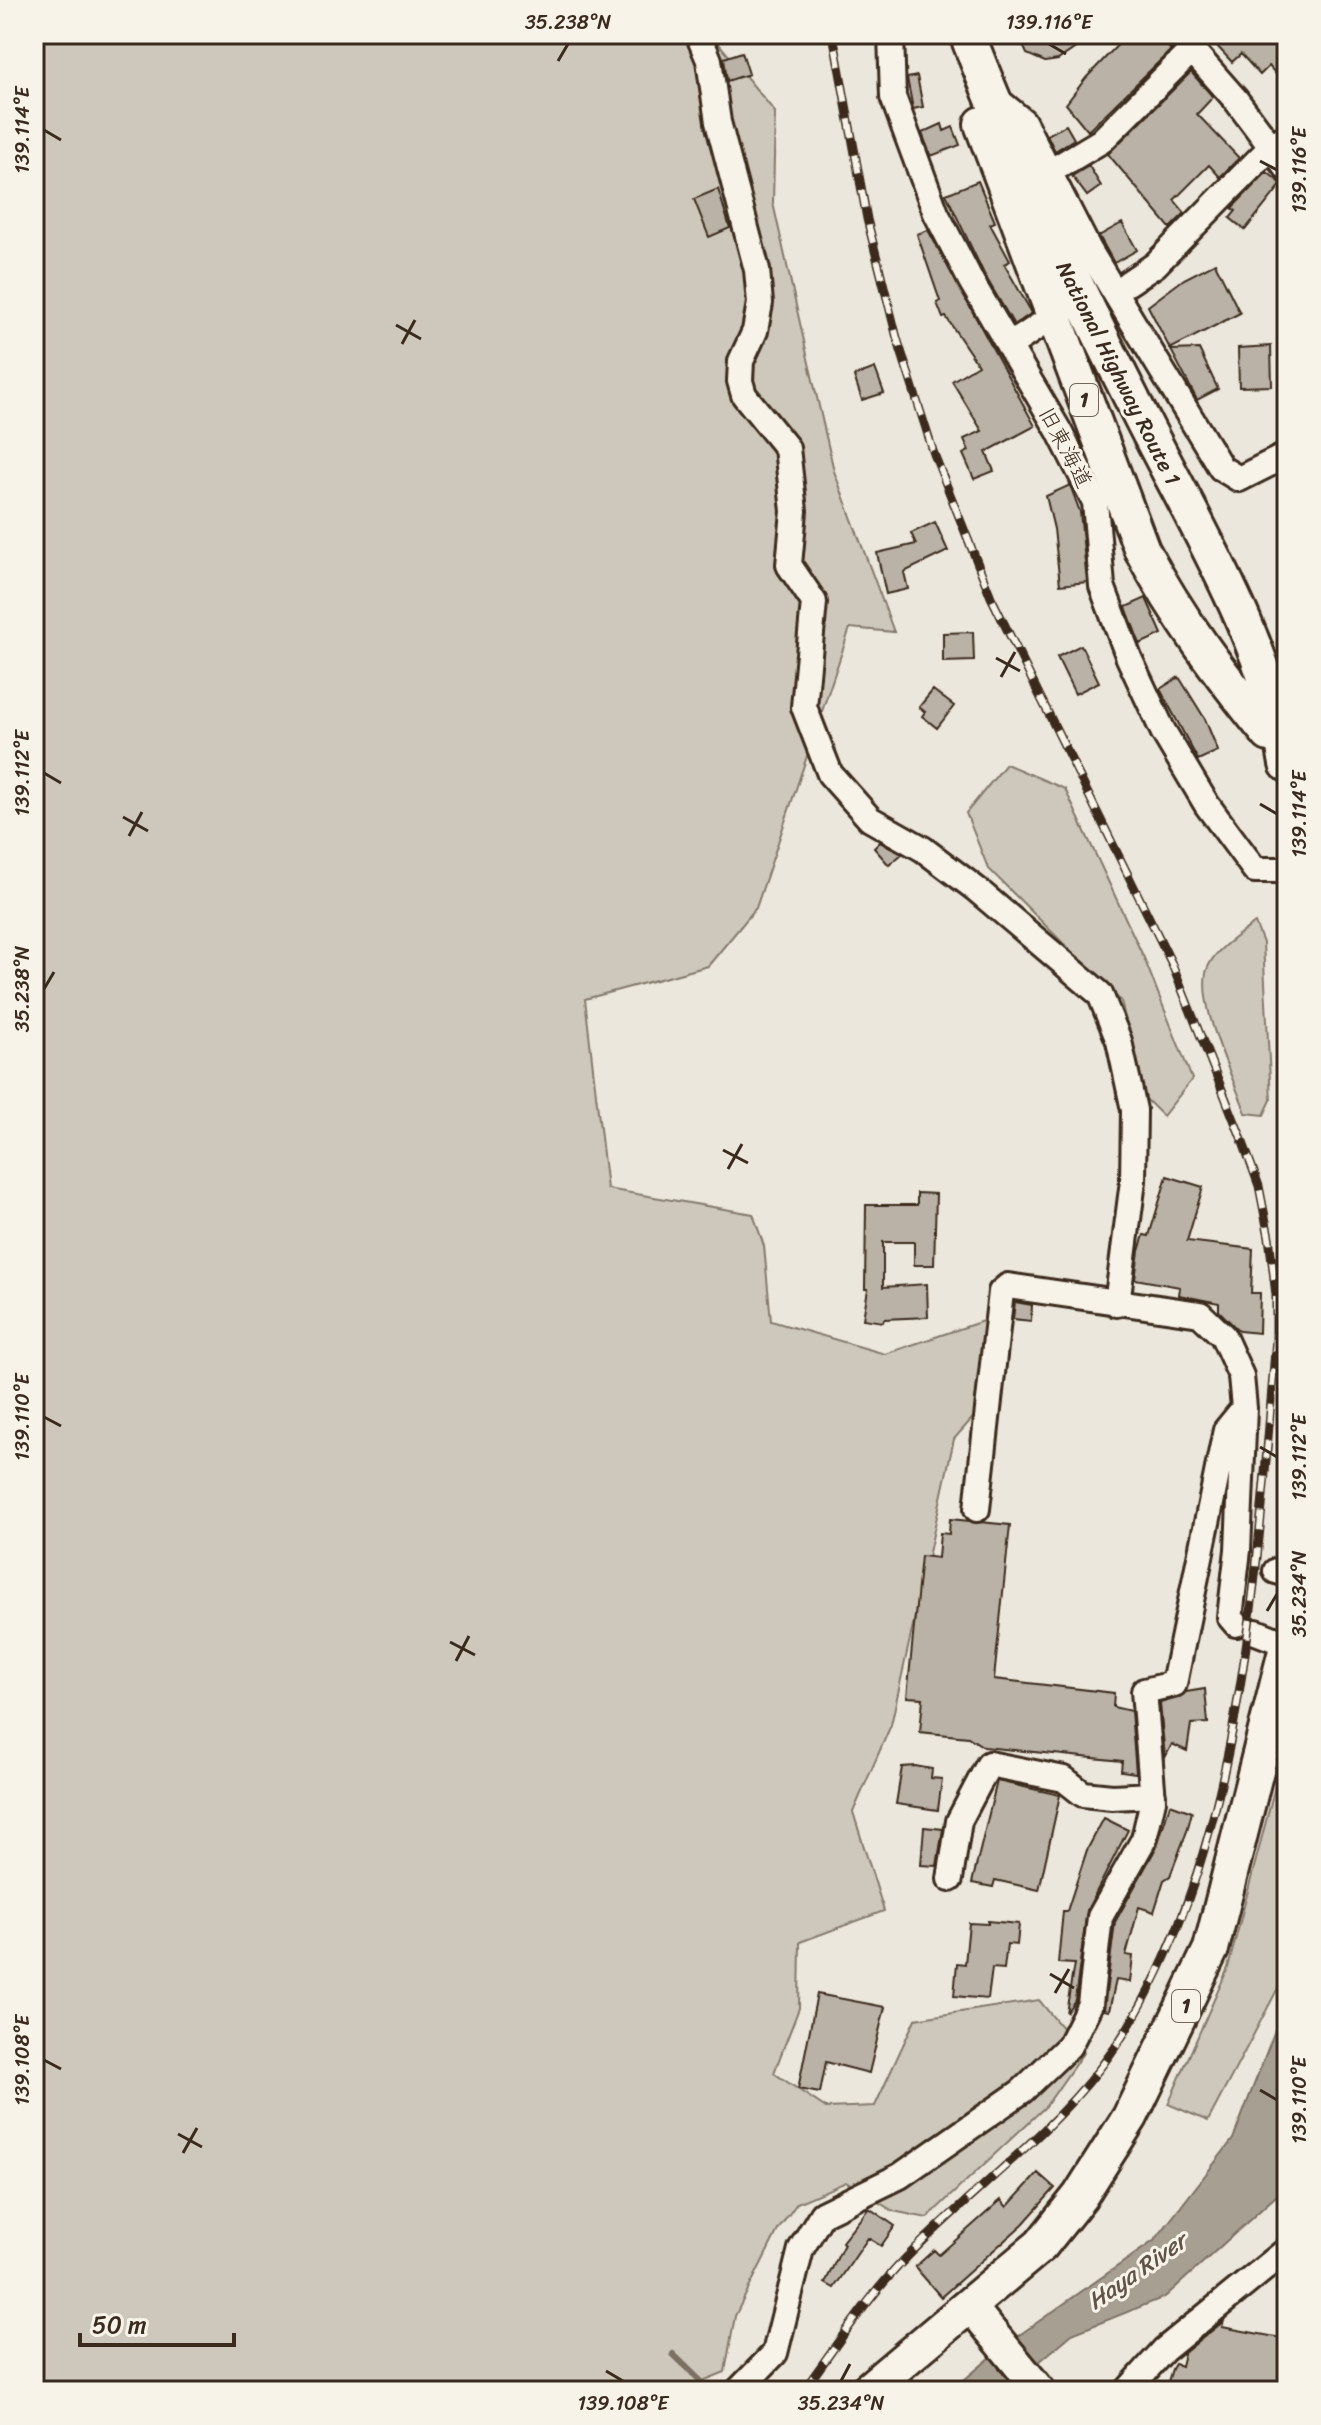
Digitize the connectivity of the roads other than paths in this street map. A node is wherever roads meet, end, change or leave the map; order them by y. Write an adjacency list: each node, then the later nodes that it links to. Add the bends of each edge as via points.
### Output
1 (698, 34): 16 (street, via 709,60 718,122 757,270 760,303 740,381 744,395 787,448 794,511 789,565 814,602 804,707 830,774 870,819 923,849 976,889 1100,994 1119,1041 1134,1110 1133,1181)
2 (891, 34): 11 (street, 旧東海道, via 893,97 912,152 936,213)
3 (965, 34): 5 (highway, National Highway Route 1 / 1); 13 (highway, 1, via 971,86 987,145 1142,550 1203,652)
4 (1184, 43): 6 (street); 8 (street, via 1101,141)
5 (990, 94): 8 (street, via 1023,121); 13 (highway, National Highway Route 1 / 1, via 1067,271 1251,639)
6 (1279, 142): 7 (street); 9 (street, via 1155,265)
7 (1287, 168)
8 (1051, 171): 12 (street, via 1089,250 1221,468 1239,479)
9 (1128, 283)
10 (1042, 324): 11 (street)
11 (1009, 346): 15 (street, 旧東海道, via 1095,502 1102,586 1163,731 1207,805 1255,870)
12 (1287, 455)
13 (1280, 720): 14 (highway, National Highway Route 1 / 1)
14 (1287, 764)
15 (1287, 870)
16 (1117, 1304): 17 (street, via 1200,1314 1223,1336 1241,1376); 18 (street, via 1008,1286 1001,1292)
17 (1244, 1408): 19 (street, via 1230,1617); 20 (street, via 1226,1430 1174,1684 1144,1691)
18 (977, 1509)
19 (1287, 1646): 23 (highway, 1, via 1211,1949 1177,2026 1130,2117 1080,2196)
20 (1153, 1795): 21 (street, via 1083,1794 1064,1779 989,1764 959,1821); 24 (street, via 1144,1839 1100,1917 1090,2004 1069,2046 1022,2091 900,2176 822,2214 801,2249 775,2353)
21 (950, 1879)
22 (1287, 2250): 27 (street, via 1164,2350)
23 (977, 2315): 25 (highway, 1); 26 (main road)
24 (738, 2391)
25 (867, 2391)
26 (1040, 2391)
27 (1127, 2391)

